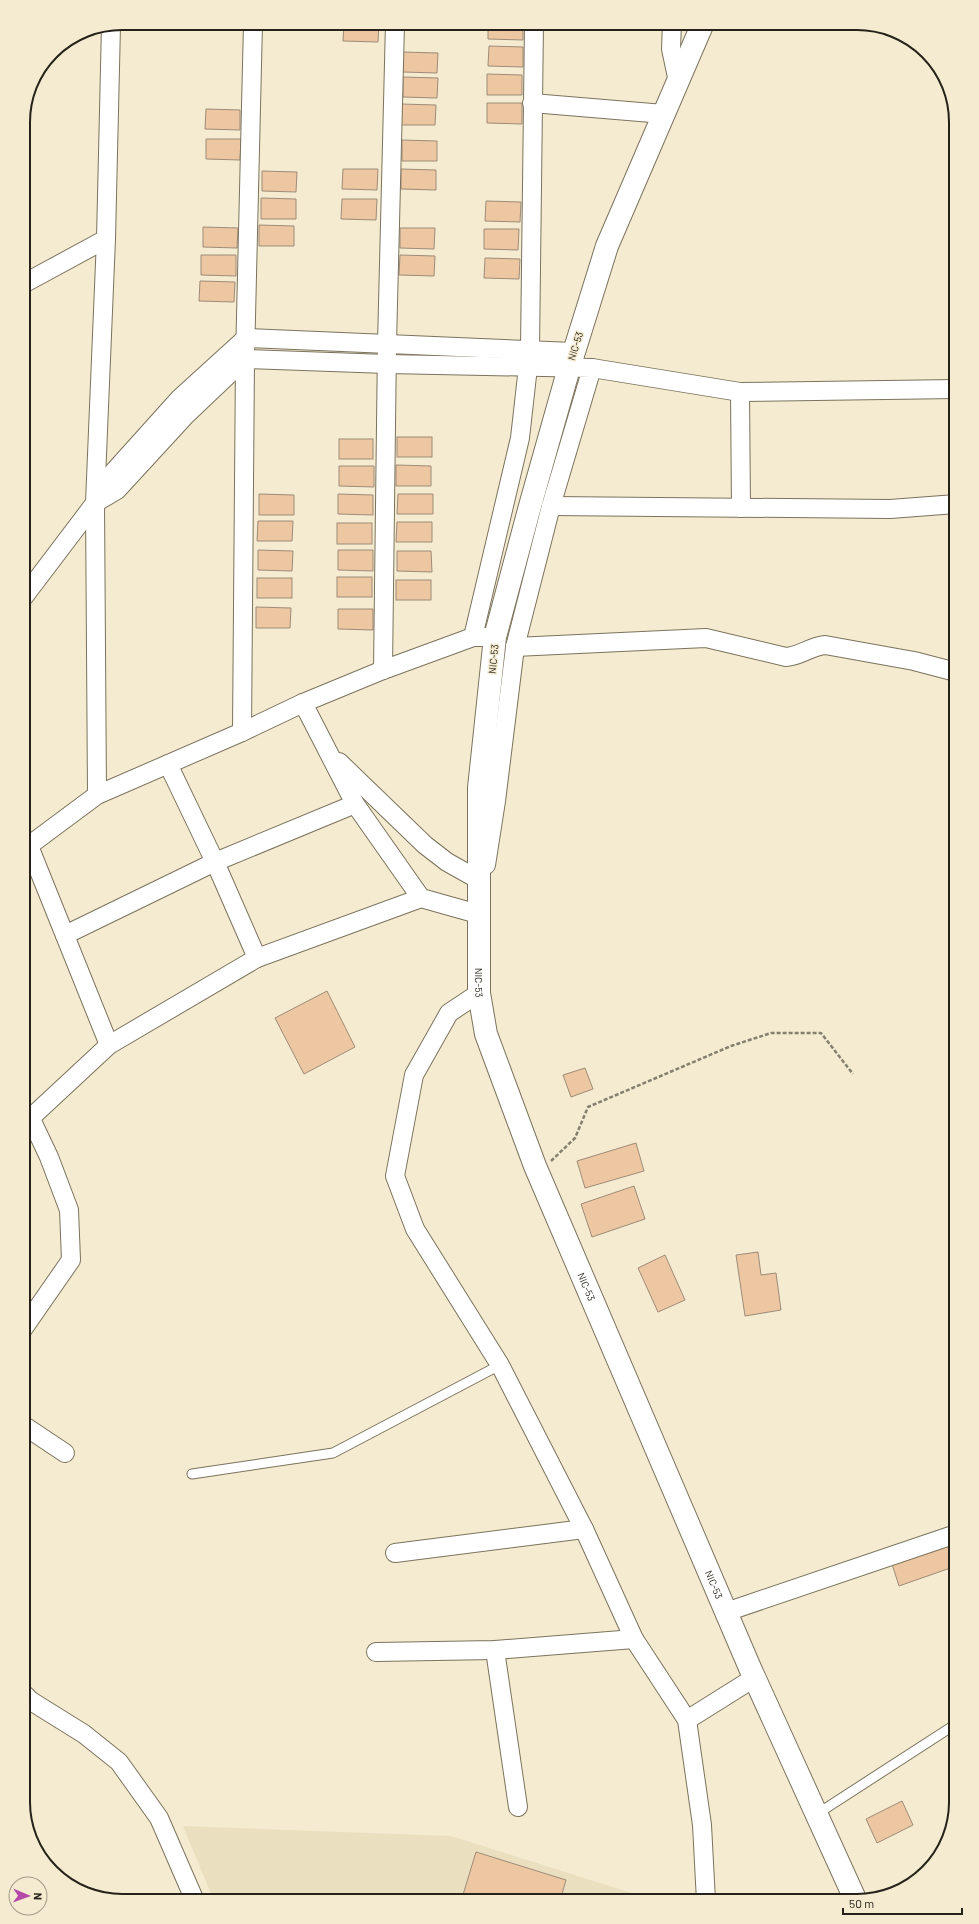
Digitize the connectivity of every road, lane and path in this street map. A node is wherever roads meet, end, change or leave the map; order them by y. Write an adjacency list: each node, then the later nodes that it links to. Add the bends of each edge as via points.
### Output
1 (253, 30): 12 (street)
2 (395, 30): 13 (street)
3 (534, 30): 8 (street)
4 (672, 30): 7 (street, via 671,49)
5 (700, 30): 7 (main road, NIC-53 / NIC-53)
6 (111, 31): 10 (street)
7 (678, 82): 9 (main road, NIC-53 / NIC-53)
8 (532, 103): 9 (street); 14 (street)
9 (664, 114): 16 (main road, NIC-53 / NIC-53, via 607,246)
10 (106, 239): 11 (street); 23 (street)
11 (30, 280)
12 (246, 338): 13 (street); 15 (street); 22 (street)
13 (387, 344): 14 (street); 17 (street)
14 (530, 348): 16 (street); 18 (street)
15 (245, 360): 17 (street); 22 (street); 34 (street)
16 (571, 360): 18 (street); 19 (street); 29 (main road, NIC-53 / NIC-53)
17 (387, 364): 18 (street); 31 (street)
18 (528, 367): 28 (street, via 520,438)
19 (592, 368): 21 (street); 25 (street)
20 (949, 390): 21 (street)
21 (740, 392): 26 (street)
22 (183, 407): 23 (street, via 117,490)
23 (95, 503): 27 (street); 37 (street)
24 (949, 505): 26 (street, via 890,509)
25 (551, 506): 26 (street); 30 (street)
26 (741, 508)
27 (30, 583)
28 (473, 637): 29 (street); 31 (street)
29 (495, 637): 42 (main road, NIC-53 / NIC-53, via 479,788)
30 (515, 647): 32 (street, via 706,638 786,657 795,657 816,646 825,645 914,661); 44 (street, via 496,801)
31 (382, 670): 33 (street)
32 (949, 670)
33 (303, 703): 34 (street); 35 (street)
34 (242, 732): 36 (street)
35 (328, 752): 38 (street); 42 (street, via 425,845 447,862)
36 (168, 764): 37 (street); 41 (street)
37 (97, 795): 39 (street)
38 (355, 804): 41 (street); 43 (street)
39 (30, 845)
40 (30, 857): 45 (street)
41 (215, 862): 45 (street); 46 (street)
42 (478, 880): 44 (main road, NIC-53 / NIC-53)
43 (421, 898): 44 (street); 46 (street)
44 (478, 914): 47 (main road, NIC-53 / NIC-53)
45 (65, 935): 48 (street)
46 (257, 958): 48 (street)
47 (479, 993): 52 (main road, NIC-53 / NIC-53, via 486,1034); 54 (street, via 449,1013 414,1075 395,1176 416,1229)
48 (109, 1045): 50 (street)
49 (853, 1074): 52 (path, via 821,1033 771,1033 731,1046 588,1107 575,1138 552,1160)
50 (30, 1119)
51 (30, 1127): 53 (street, via 49,1157 69,1210 71,1260)
52 (535, 1166): 61 (main road, NIC-53 / NIC-53)
53 (30, 1319)
54 (500, 1365): 57 (lane, via 333,1453); 58 (street)
55 (30, 1430): 56 (street)
56 (65, 1454)
57 (192, 1474)
58 (584, 1529): 60 (street); 62 (street)
59 (949, 1536): 61 (street)
60 (395, 1553)
61 (726, 1612): 65 (main road, NIC-53 / NIC-53)
62 (634, 1639): 63 (street); 67 (street)
63 (495, 1650): 64 (street); 69 (street)
64 (376, 1652)
65 (754, 1678): 67 (street); 70 (main road, NIC-53 / NIC-53)
66 (30, 1700): 71 (street, via 84,1734 119,1762 159,1818)
67 (687, 1720): 72 (street, via 702,1825)
68 (949, 1729): 70 (lane)
69 (518, 1807)
70 (817, 1814): 73 (main road, NIC-53 / NIC-53)
71 (193, 1894)
72 (706, 1894)
73 (853, 1894)

